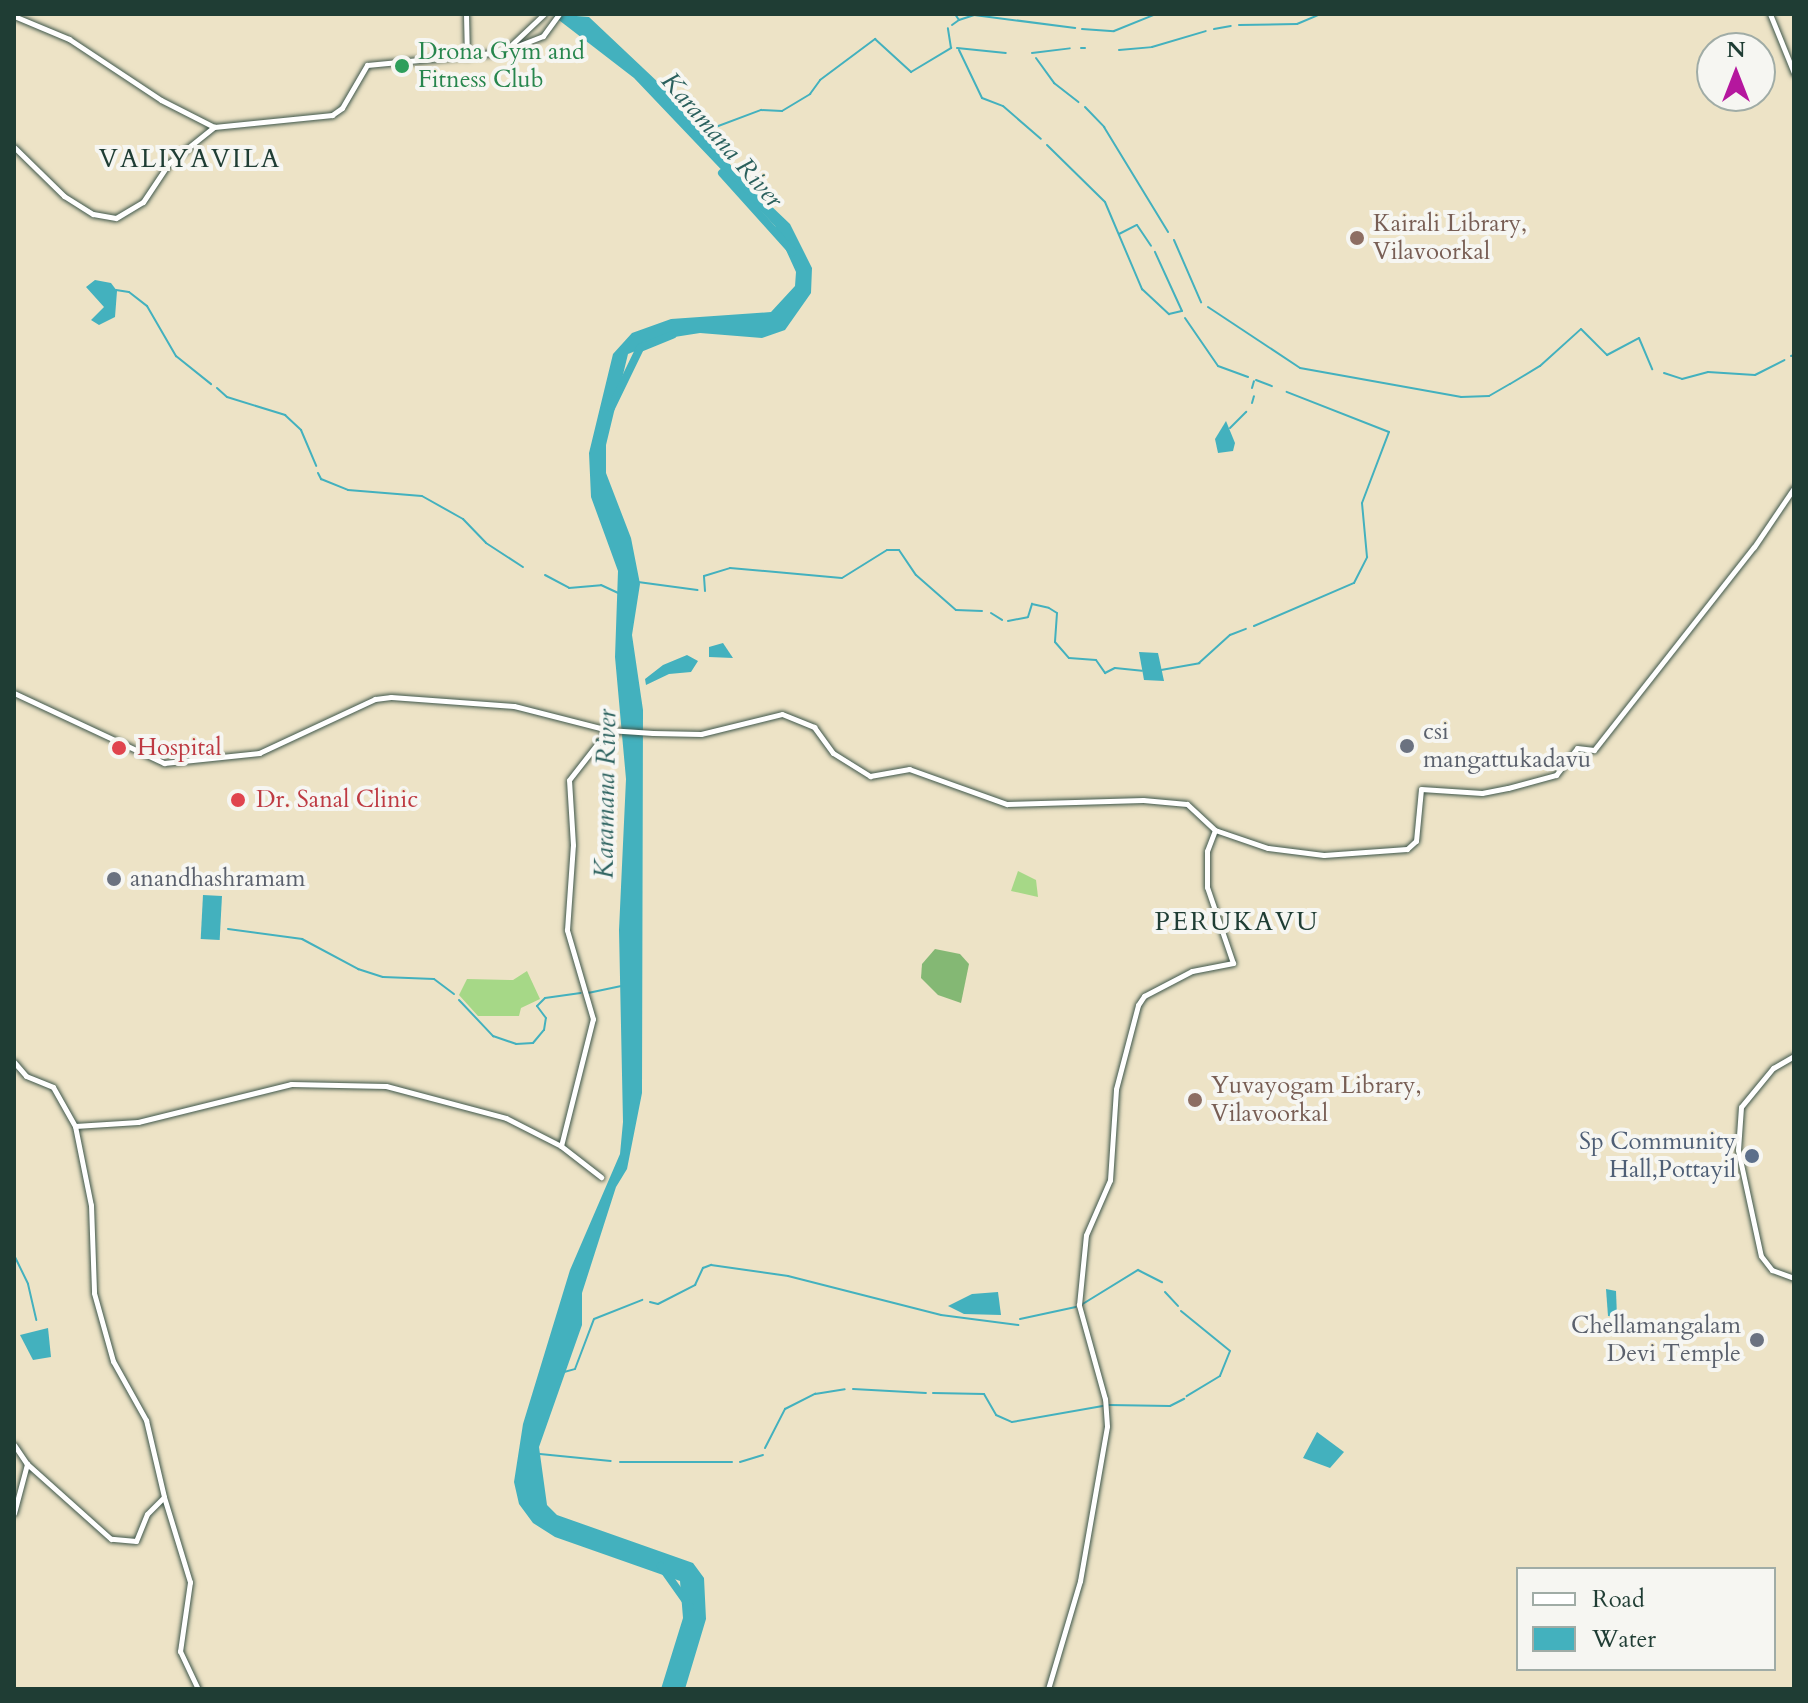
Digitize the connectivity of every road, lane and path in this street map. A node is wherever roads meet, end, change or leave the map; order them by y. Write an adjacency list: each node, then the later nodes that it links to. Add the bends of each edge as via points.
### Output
1 (466, 14): 7 (street)
2 (544, 14): 6 (street)
3 (559, 14): 6 (street, via 543,36)
4 (1770, 14): 8 (street)
5 (14, 16): 9 (street, via 60,35 161,100)
6 (502, 52): 7 (street)
7 (467, 57): 9 (street, via 425,56 367,65 337,113)
8 (1794, 73)
9 (214, 127): 10 (street, via 169,163 143,202 109,219 64,196)
10 (14, 147)
11 (1794, 488): 14 (street, via 1754,547 1594,750 1577,748 1556,775 1482,793 1421,789 1416,841 1407,849 1324,855 1268,848)
12 (14, 693): 13 (street, via 164,763 259,753 375,699 391,697 514,706)
13 (608, 730): 14 (street, via 701,734 782,714 814,727 859,774 909,769 1007,804 1187,804); 18 (street, via 569,780 573,845 567,930 593,1019)
14 (1215, 830): 26 (street, via 1207,851 1207,887 1233,963 1198,968 1141,1000 1118,1079 1110,1180 1086,1235 1079,1305 1105,1399 1107,1426 1080,1581)
15 (1794, 1056): 20 (street, via 1773,1068 1746,1098 1738,1150 1761,1256 1772,1270)
16 (14, 1062): 17 (street, via 26,1076 53,1087)
17 (75, 1126): 18 (street, via 138,1122 291,1084 402,1089 506,1118); 23 (street, via 91,1205 94,1293 113,1361 146,1420)
18 (561, 1146): 19 (street)
19 (601, 1177)
20 (1794, 1278)
21 (14, 1445): 22 (street)
22 (27, 1464): 23 (street, via 111,1539 136,1541 147,1514); 24 (street)
23 (164, 1497): 25 (street, via 190,1582 180,1651)
24 (14, 1513)
25 (198, 1689)
26 (1048, 1689)

